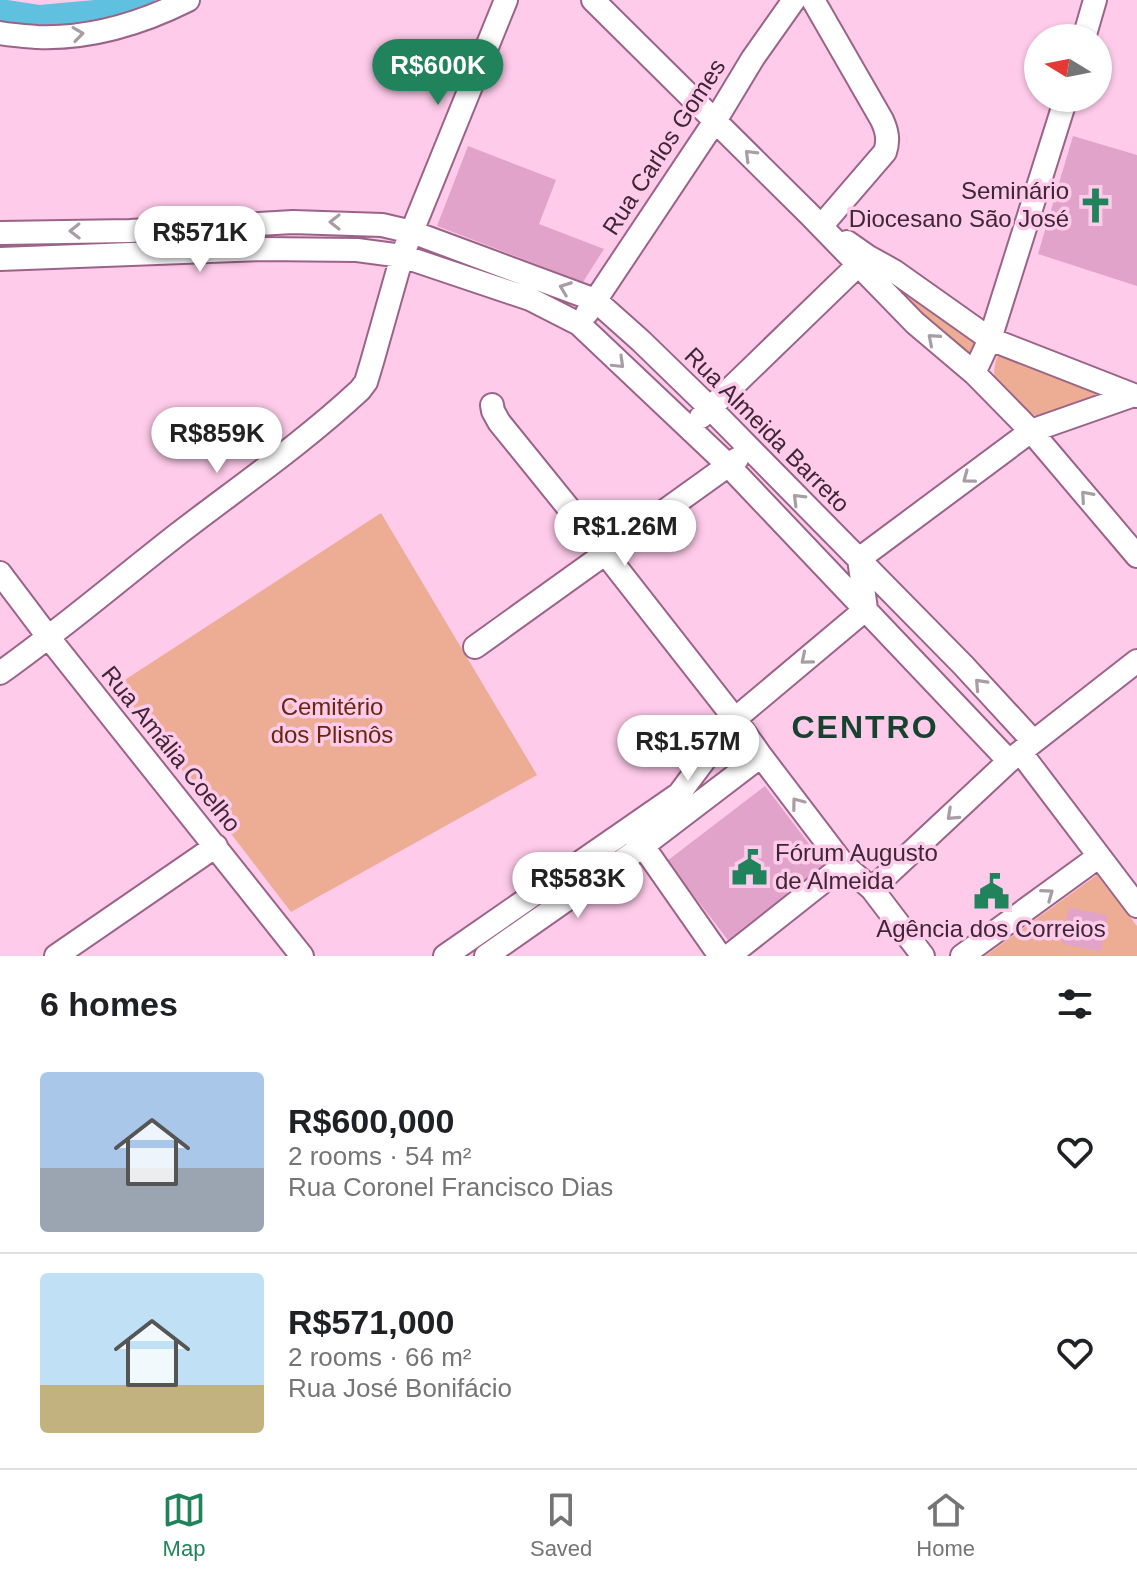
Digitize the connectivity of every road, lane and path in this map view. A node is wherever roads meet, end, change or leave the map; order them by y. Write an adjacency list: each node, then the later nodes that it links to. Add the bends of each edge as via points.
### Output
1 (188, 0): 8 (street, one-way to 1, via 39,37 118,27)
2 (506, 0): 13 (street)
3 (593, 0): 10 (street)
4 (794, 0): 10 (street, Rua Carlos Gomes)
5 (813, 0): 11 (street, via 882,120 888,142 885,152)
6 (1095, 0): 7 (street)
7 (1088, 24)
8 (0, 33)
9 (1062, 112): 21 (street)
10 (715, 121): 11 (street, one-way to 10); 19 (street, Rua Carlos Gomes)
11 (816, 219): 18 (street); 21 (street)
12 (130, 231): 13 (street, Rua Almeida Barreto, one-way to 12, via 335,222); 14 (street, Rua Almeida Barreto, one-way to 14); 15 (street)
13 (412, 232): 16 (street); 19 (street, Rua Almeida Barreto, one-way to 13)
14 (0, 233)
15 (130, 254): 16 (street, Rua Almeida Barreto, via 262,249); 17 (street, Rua Almeida Barreto)
16 (402, 256): 20 (street, Rua Almeida Barreto, via 530,299); 35 (street, via 360,390)
17 (0, 259)
18 (858, 265): 22 (street, one-way to 18); 25 (street)
19 (595, 300): 20 (street, Rua Carlos Gomes); 25 (street, Rua Almeida Barreto)
20 (579, 324): 26 (street, Rua Almeida Barreto, one-way to 26)
21 (990, 339): 22 (street); 23 (street)
22 (974, 373): 27 (street)
23 (1134, 396): 27 (street)
24 (492, 405): 30 (street, via 499,422)
25 (711, 409): 26 (street); 28 (street, Rua Almeida Barreto)
26 (688, 428): 29 (street, Rua Almeida Barreto)
27 (1031, 431): 31 (street, one-way to 27); 32 (street, one-way to 32)
28 (750, 451): 29 (street); 32 (street, Rua Almeida Barreto, one-way to 28)
29 (727, 464): 30 (street); 34 (street, Rua Almeida Barreto)
30 (605, 553): 36 (street); 39 (street)
31 (1137, 556)
32 (859, 559): 34 (street); 40 (street, Rua Almeida Barreto, one-way to 32)
33 (0, 573): 35 (street, Rua Amália Coelho)
34 (866, 609): 39 (street, one-way to 39); 40 (street, Rua Almeida Barreto)
35 (49, 638): 38 (street); 43 (street, Rua Amália Coelho)
36 (475, 647)
37 (1137, 661): 40 (street)
38 (0, 673)
39 (735, 719): 41 (street); 42 (street, via 679,794)
40 (1021, 752): 45 (street, Rua Almeida Barreto); 47 (street, one-way to 47)
41 (761, 756): 44 (street); 46 (street, one-way to 41)
42 (628, 828): 44 (street); 51 (street)
43 (216, 846): 49 (street); 50 (street, Rua Amália Coelho)
44 (643, 846): 52 (street); 53 (street)
45 (1098, 857): 48 (street, Rua Almeida Barreto); 56 (street, one-way to 45)
46 (844, 865): 47 (street); 54 (street)
47 (872, 889): 55 (street)
48 (1137, 906)
49 (56, 956)
50 (302, 956)
51 (445, 956)
52 (486, 956)
53 (720, 956)
54 (729, 956)
55 (923, 956)
56 (962, 956)

